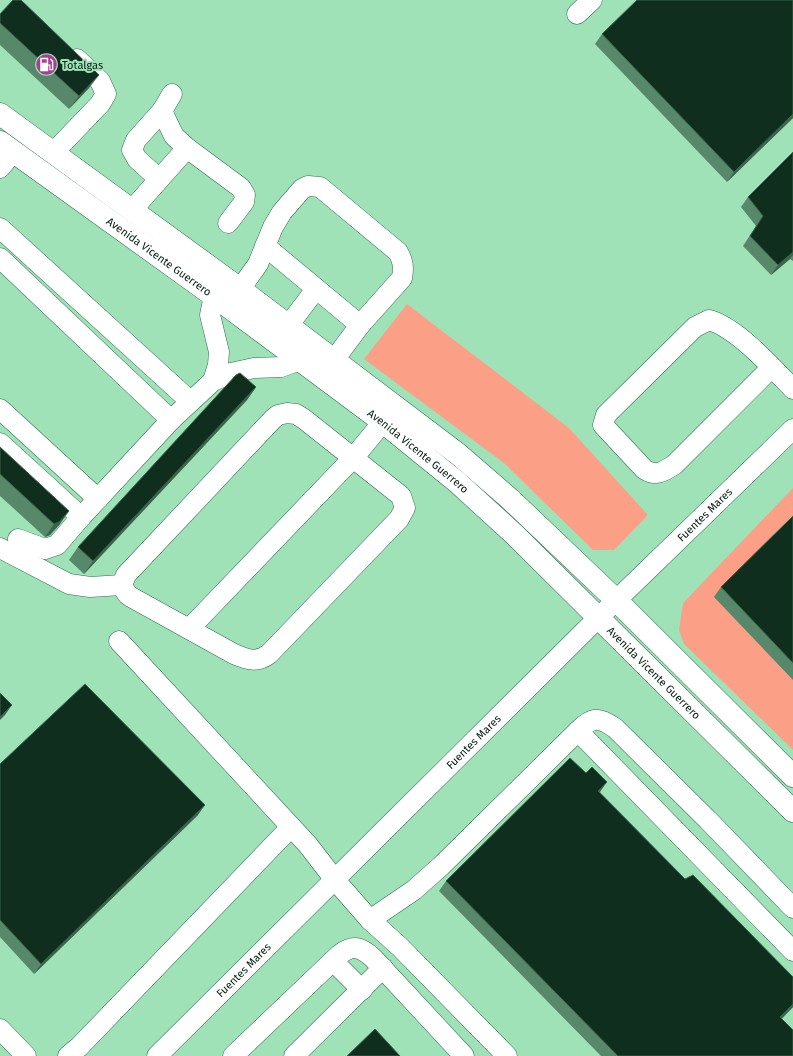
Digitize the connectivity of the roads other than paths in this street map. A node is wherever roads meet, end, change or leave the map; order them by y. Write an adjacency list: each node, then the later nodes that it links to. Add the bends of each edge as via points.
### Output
1 (592, 0): 2 (street)
2 (577, 14)
3 (64, 47): 8 (street, via 100,81 106,94 100,104)
4 (172, 94): 5 (street)
5 (162, 111): 7 (street, via 174,136); 10 (street, via 136,140 132,150)
6 (0, 114): 8 (main road, Avenida Vicente Guerrero)
7 (187, 148): 10 (street); 12 (street, via 244,192 244,202)
8 (53, 153): 11 (main road, Avenida Vicente Guerrero)
9 (4, 154): 18 (main road, Avenida Vicente Guerrero)
10 (159, 179): 11 (street)
11 (132, 210): 16 (main road, Avenida Vicente Guerrero)
12 (228, 223)
13 (0, 228): 26 (street)
14 (266, 246): 16 (street, via 258,264); 17 (street); 19 (street, via 273,227 302,189 308,186 320,187 398,252 403,260 402,278)
15 (0, 258): 28 (street)
16 (240, 289): 20 (main road, Avenida Vicente Guerrero)
17 (316, 289): 19 (street); 20 (street)
18 (214, 296): 21 (main road, Avenida Vicente Guerrero); 24 (street, via 210,315 218,352 218,365)
19 (360, 325): 22 (street)
20 (288, 326): 22 (main road, Avenida Vicente Guerrero)
21 (300, 360): 24 (street, via 281,367 254,368 231,373); 29 (main road, Avenida Vicente Guerrero)
22 (334, 360): 37 (main road, Avenida Vicente Guerrero, via 484,476)
23 (771, 368): 23 (street, via 724,325 709,320 702,322 606,415 603,425 644,469 656,474 674,465); 25 (street)
24 (213, 381): 26 (street)
25 (793, 389)
26 (190, 401): 28 (street)
27 (0, 410): 33 (street)
28 (170, 420): 33 (street)
29 (383, 422): 32 (street); 38 (main road, Avenida Vicente Guerrero, via 483,504)
30 (793, 429): 37 (street, Fuentes Mares)
31 (0, 443): 34 (street)
32 (354, 457): 36 (street, via 296,414 287,412 278,415 126,575); 39 (street); 39 (street, via 404,500 404,512 394,525 262,659 245,659)
33 (98, 499): 34 (street)
34 (82, 517): 35 (street, via 58,545 45,549)
35 (9, 544): 36 (street, via 69,584 90,587)
36 (122, 585): 39 (street, via 131,597)
37 (616, 600): 38 (street, Fuentes Mares); 42 (main road, Avenida Vicente Guerrero)
38 (599, 617): 43 (main road, Avenida Vicente Guerrero); 47 (street, Fuentes Mares)
39 (189, 629)
40 (119, 641): 45 (street)
41 (578, 731): 44 (street, via 592,720 603,720 608,723); 46 (street); 49 (street, via 436,871 414,890)
42 (793, 776)
43 (793, 811)
44 (708, 820): 46 (street); 48 (street)
45 (291, 827): 47 (street); 56 (street)
46 (688, 841): 50 (street)
47 (335, 880): 49 (street); 57 (street, Fuentes Mares)
48 (793, 908)
49 (370, 920): 61 (street)
50 (793, 951)
51 (333, 961): 52 (street, via 346,949 358,947); 53 (street); 58 (street)
52 (383, 968): 53 (street); 60 (street)
53 (362, 990): 59 (street)
54 (0, 1029): 55 (street)
55 (26, 1056)
56 (68, 1056)
57 (157, 1056)
58 (232, 1056)
59 (294, 1056)
60 (464, 1056)
61 (507, 1056)

